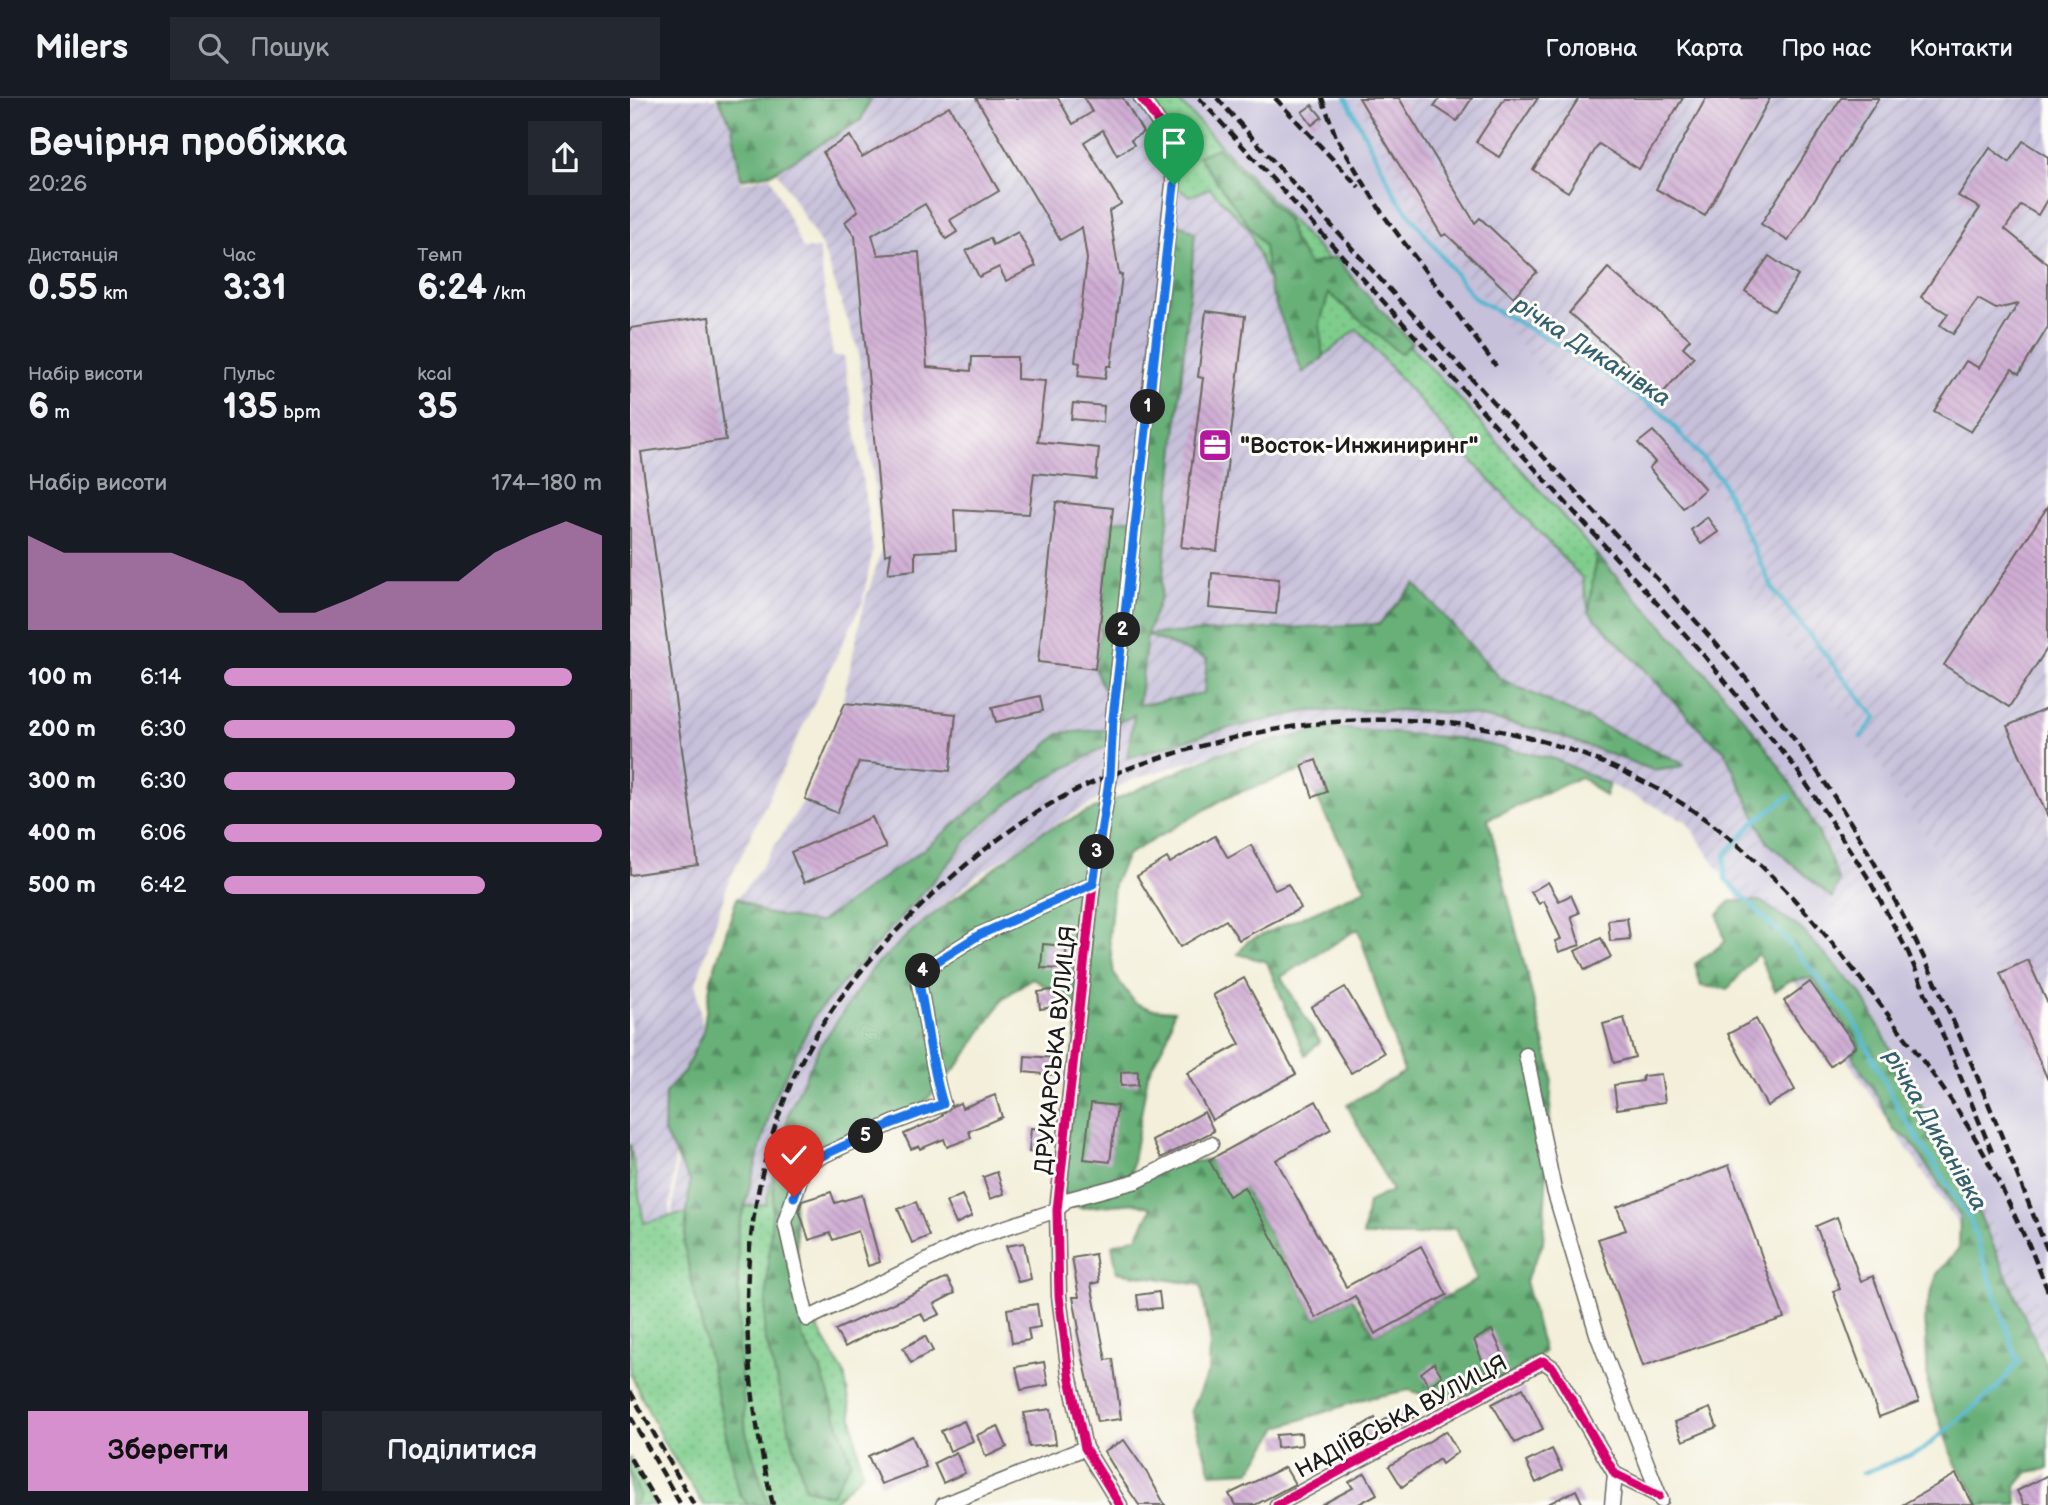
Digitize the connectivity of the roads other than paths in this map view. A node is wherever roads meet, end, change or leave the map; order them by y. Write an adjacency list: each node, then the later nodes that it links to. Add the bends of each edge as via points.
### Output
1 (1141, 98): 2 (street, ДРУКАРСЬКА ВУЛИЦЯ, via 1169,139 1174,185 1110,775)
2 (1093, 884): 5 (street, ДРУКАРСЬКА ВУЛИЦЯ); 5 (street, via 979,935 917,974 943,1104 805,1164 785,1222 807,1319 971,1239)
3 (1526, 1055): 8 (street, via 1554,1190 1594,1325)
4 (1211, 1144): 5 (street, via 1137,1181 1066,1200)
5 (1056, 1210): 6 (street, ДРУКАРСЬКА ВУЛИЦЯ, via 1065,1348)
6 (1086, 1448): 9 (street); 10 (street, ДРУКАРСЬКА ВУЛИЦЯ)
7 (1615, 1474): 8 (street); 11 (street, НАДІЇВСЬКА ВУЛИЦЯ, via 1553,1368 1543,1361); 12 (street)
8 (1661, 1500)
9 (943, 1505)
10 (1120, 1505)
11 (1277, 1505)
12 (1612, 1505)

